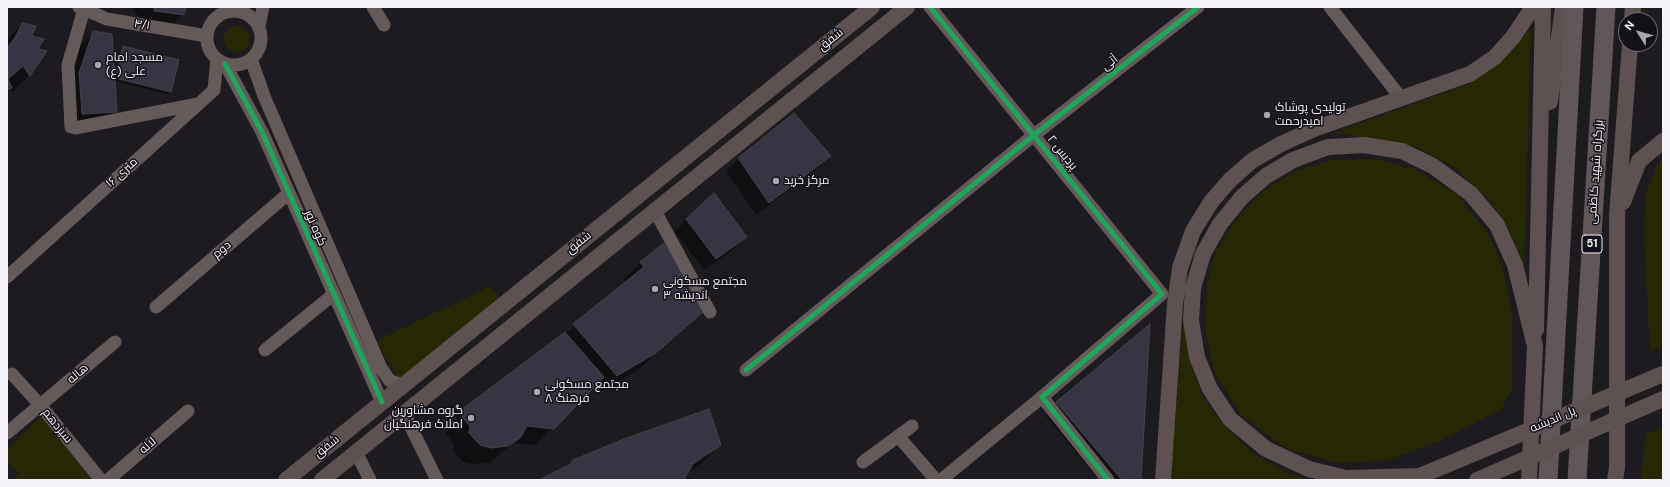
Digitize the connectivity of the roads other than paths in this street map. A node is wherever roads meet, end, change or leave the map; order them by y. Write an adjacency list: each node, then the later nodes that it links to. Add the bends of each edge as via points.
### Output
1 (263, 7): 16 (street)
2 (373, 7): 15 (street)
3 (872, 7): 40 (main road, شفق)
4 (907, 7): 27 (main road, شفق)
5 (930, 7): 23 (street, پردیس ۲)
6 (1198, 7): 23 (street, آتی)
7 (1330, 7): 21 (street)
8 (1533, 7): 21 (main road, via 1513,37 1495,57 1470,74)
9 (1542, 7): 25 (main road)
10 (1564, 7): 25 (main road)
11 (1574, 7): 67 (highway)
12 (1606, 7): 68 (highway, بزرگراه شهید کاظمی / 51)
13 (81, 8): 17 (street, ۴/۱, via 107,19); 22 (street, via 68,65 70,127)
14 (231, 9): 16 (street, via 247,14); 17 (street, via 214,19)
15 (384, 25)
16 (259, 26): 19 (street, via 261,44)
17 (207, 36): 20 (street, via 211,53)
18 (1629, 52): 28 (main road, بزرگراه شهید کاظمی)
19 (251, 59): 20 (street, via 234,65); 39 (street, کوه نور, via 264,96 380,368)
20 (221, 62): 22 (street, ۱۶ متری, via 214,90); 26 (street, کوه نور, via 262,132)
21 (1401, 98): 64 (main road, via 1314,129 1281,144 1253,160 1210,202 1193,231 1180,268 1175,304)
22 (198, 104): 29 (street, ۱۶ متری)
23 (1034, 136): 36 (street, آتی); 42 (street, پردیس ۲, via 1162,294)
24 (1663, 142): 28 (main road, via 1640,161)
25 (1540, 168): 34 (main road)
26 (289, 193): 30 (street, کوه نور); 31 (street, دوم)
27 (655, 211): 32 (street); 47 (main road, شفق)
28 (1617, 216): 53 (main road, بزرگراه شهید کاظمی)
29 (7, 277)
30 (334, 294): 35 (street); 41 (street, کوه نور)
31 (156, 307)
32 (710, 312)
33 (115, 342): 45 (street, هاله)
34 (1535, 346): 54 (main road, via 1514,265 1497,225 1471,194 1433,166 1402,151 1364,145 1328,147 1293,160 1266,176 1242,197 1220,224 1203,254 1193,288 1191,320 1196,357 1210,389 1230,419 1266,449 1309,469 1346,478); 66 (main road)
35 (265, 350)
36 (746, 370)
37 (12, 374): 45 (street, سیزدهم)
38 (1663, 374): 54 (main road, پل اندیشه, bridge)
39 (387, 377): 40 (street, via 390,381); 41 (street, via 386,384 381,388)
40 (403, 385): 44 (main road, شفق)
41 (375, 387): 44 (street, کوه نور)
42 (1042, 397): 62 (street); 63 (street)
43 (1663, 399): 65 (main road, پل اندیشه, bridge)
44 (382, 402): 57 (main road, شفق)
45 (41, 406): 49 (street, هاله); 55 (street, سیزدهم)
46 (188, 412): 56 (street, لاله)
47 (404, 413): 51 (main road, شفق); 60 (street)
48 (912, 426): 50 (street)
49 (7, 433)
50 (898, 436): 52 (street); 61 (street)
51 (356, 452): 58 (main road, شفق); 59 (street)
52 (863, 462)
53 (1617, 476)
54 (1414, 478)
55 (101, 480)
56 (108, 480)
57 (286, 480)
58 (322, 480)
59 (370, 480)
60 (437, 480)
61 (936, 480)
62 (941, 480)
63 (1108, 480)
64 (1163, 480)
65 (1477, 480)
66 (1529, 480)
67 (1548, 480)
68 (1577, 480)

